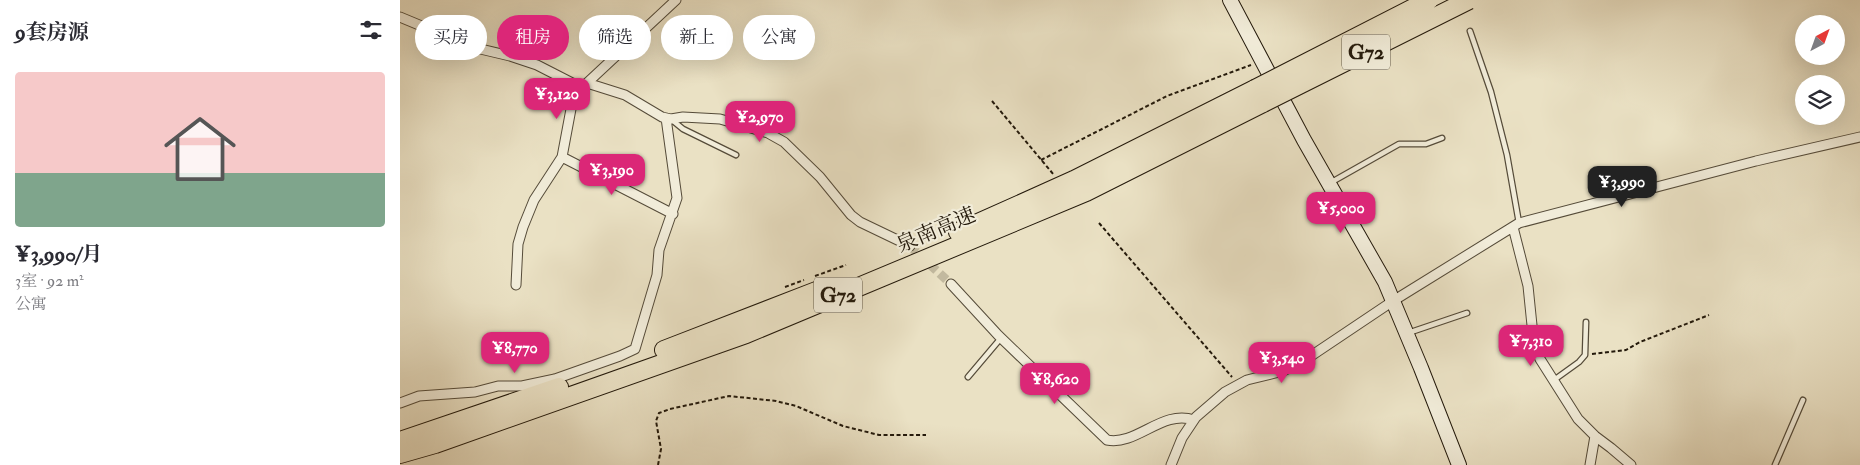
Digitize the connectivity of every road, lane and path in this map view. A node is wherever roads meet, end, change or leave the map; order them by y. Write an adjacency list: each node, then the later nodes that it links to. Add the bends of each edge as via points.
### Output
1 (676, 0): 8 (street)
2 (1230, 0): 7 (street)
3 (1429, 0): 9 (highway, 泉南高速 / G72, bridge)
4 (1469, 0): 9 (highway, 泉南高速 / G72, bridge)
5 (400, 17): 8 (street, via 472,47 537,65)
6 (1470, 31): 21 (lane, via 1491,92 1507,155)
7 (1262, 61): 16 (path, via 1167,96); 18 (street)
8 (584, 85): 11 (street, via 625,95); 15 (street, via 571,109)
9 (1259, 96): 40 (highway, 泉南高速 / G72, via 899,260 655,354); 41 (highway, 泉南高速 / G72, via 1086,192 746,334)
10 (992, 101): 16 (path)
11 (668, 119): 14 (lane, via 683,130); 19 (street, via 677,198); 22 (street, via 720,119 768,133 784,142 820,177 851,215)
12 (1860, 137): 21 (street, via 1756,161)
13 (1442, 138): 18 (lane, via 1426,144 1398,144)
14 (736, 155)
15 (562, 157): 19 (street); 23 (street, via 534,200 522,228)
16 (1040, 160): 17 (path)
17 (1057, 178)
18 (1329, 184): 25 (street)
19 (673, 214): 36 (street, via 659,250 657,275 635,349 555,379 475,392 419,396)
20 (1099, 223): 34 (path)
21 (1516, 225): 25 (street); 33 (street, via 1528,286 1534,345)
22 (910, 246)
23 (516, 284)
24 (951, 284): 30 (street)
25 (1393, 301): 29 (street); 34 (street, via 1305,360 1283,371)
26 (1467, 313): 29 (lane)
27 (1709, 315): 31 (path, via 1626,350)
28 (1586, 322): 31 (lane)
29 (1406, 333): 44 (street)
30 (1001, 338): 32 (lane); 37 (street, via 1107,440 1116,442 1179,417)
31 (1585, 355): 33 (lane)
32 (968, 377)
33 (1553, 380): 39 (street, via 1578,419)
34 (1238, 385): 37 (street, via 1225,392)
35 (1803, 400): 47 (lane)
36 (400, 403)
37 (1194, 420): 43 (street)
38 (926, 435): 42 (path, via 879,435 843,426 791,404 729,396 659,413 656,421 661,449)
39 (1595, 436): 45 (street); 46 (street)
40 (400, 441)
41 (400, 454)
42 (658, 465)
43 (1171, 465)
44 (1459, 465)
45 (1590, 465)
46 (1630, 465)
47 (1775, 465)

